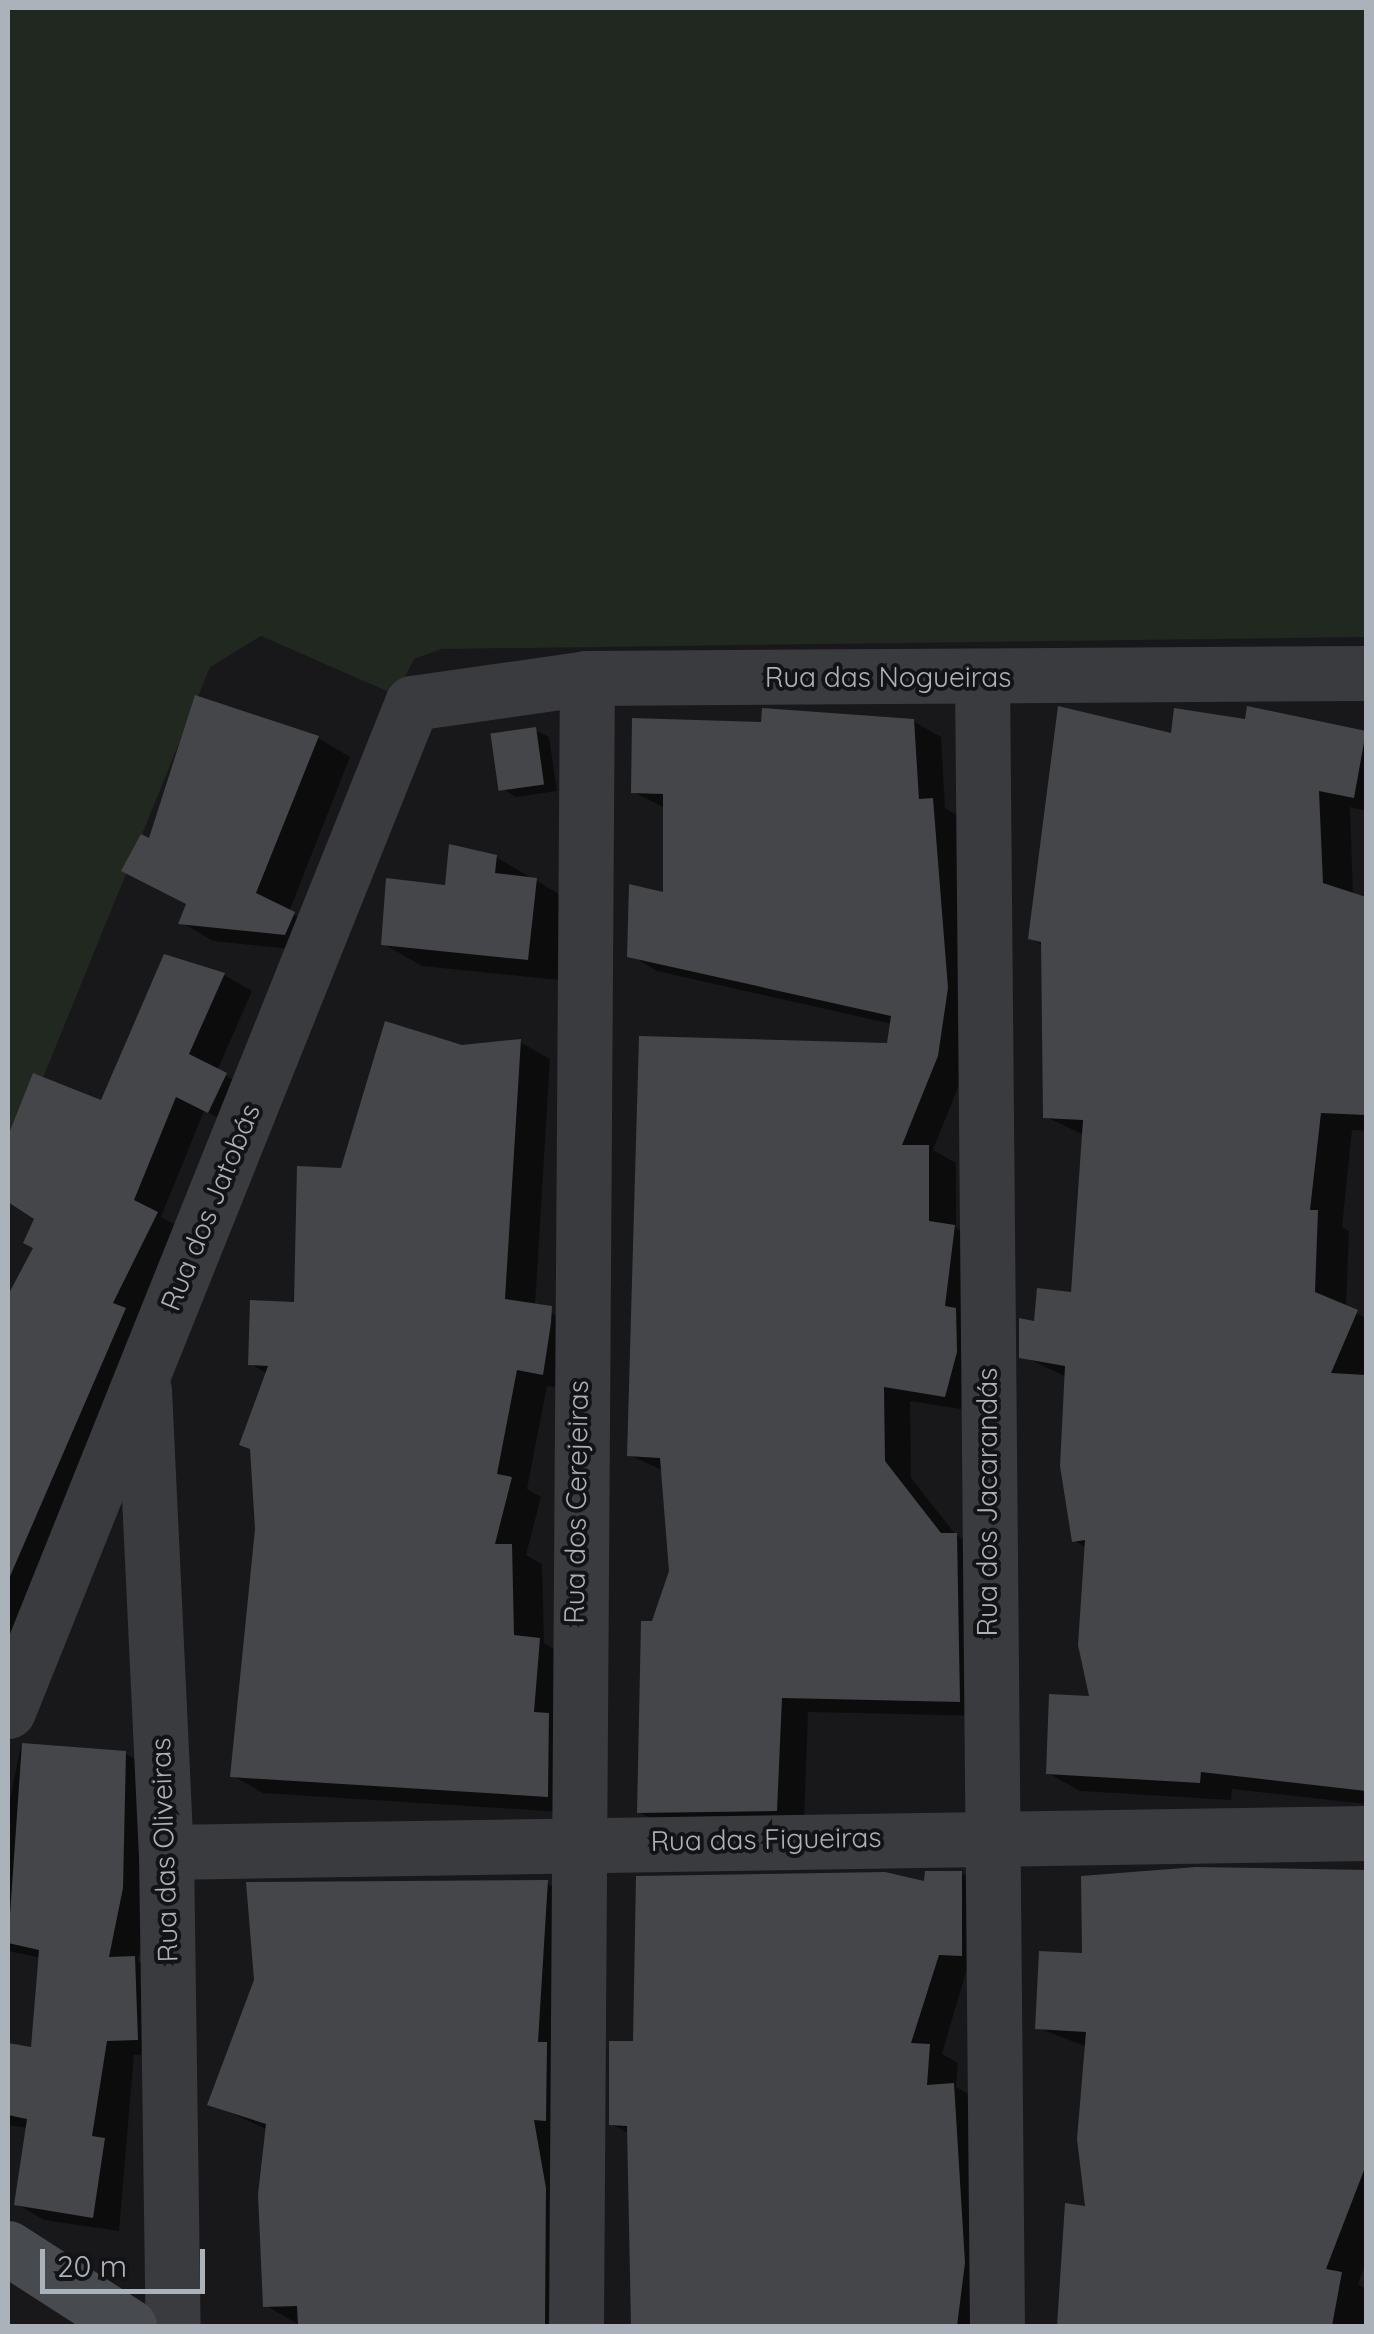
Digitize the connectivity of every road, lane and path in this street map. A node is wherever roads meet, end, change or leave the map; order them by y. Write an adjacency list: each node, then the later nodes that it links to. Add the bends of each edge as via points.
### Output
1 (1366, 673): 2 (street, Rua das Nogueiras)
2 (982, 676): 3 (street, Rua das Nogueiras); 7 (street, Rua dos Jacarandás)
3 (586, 678): 4 (street, Rua das Nogueiras); 9 (street, Rua dos Cerejeiras)
4 (412, 704): 5 (street, Rua dos Jatobás)
5 (143, 1374): 6 (street, Rua dos Jatobás); 10 (street, Rua das Oliveiras)
6 (8, 1711)
7 (988, 1833): 8 (street, Rua das Figueiras); 9 (street, Rua das Figueiras); 15 (street, Rua dos Jacarandás)
8 (1366, 1833)
9 (572, 1844): 10 (street, Rua das Figueiras); 14 (street, Rua dos Cerejeiras)
10 (166, 1852): 13 (street, Rua das Oliveiras)
11 (8, 2248): 12 (street)
12 (129, 2326)
13 (172, 2326)
14 (576, 2326)
15 (998, 2326)

